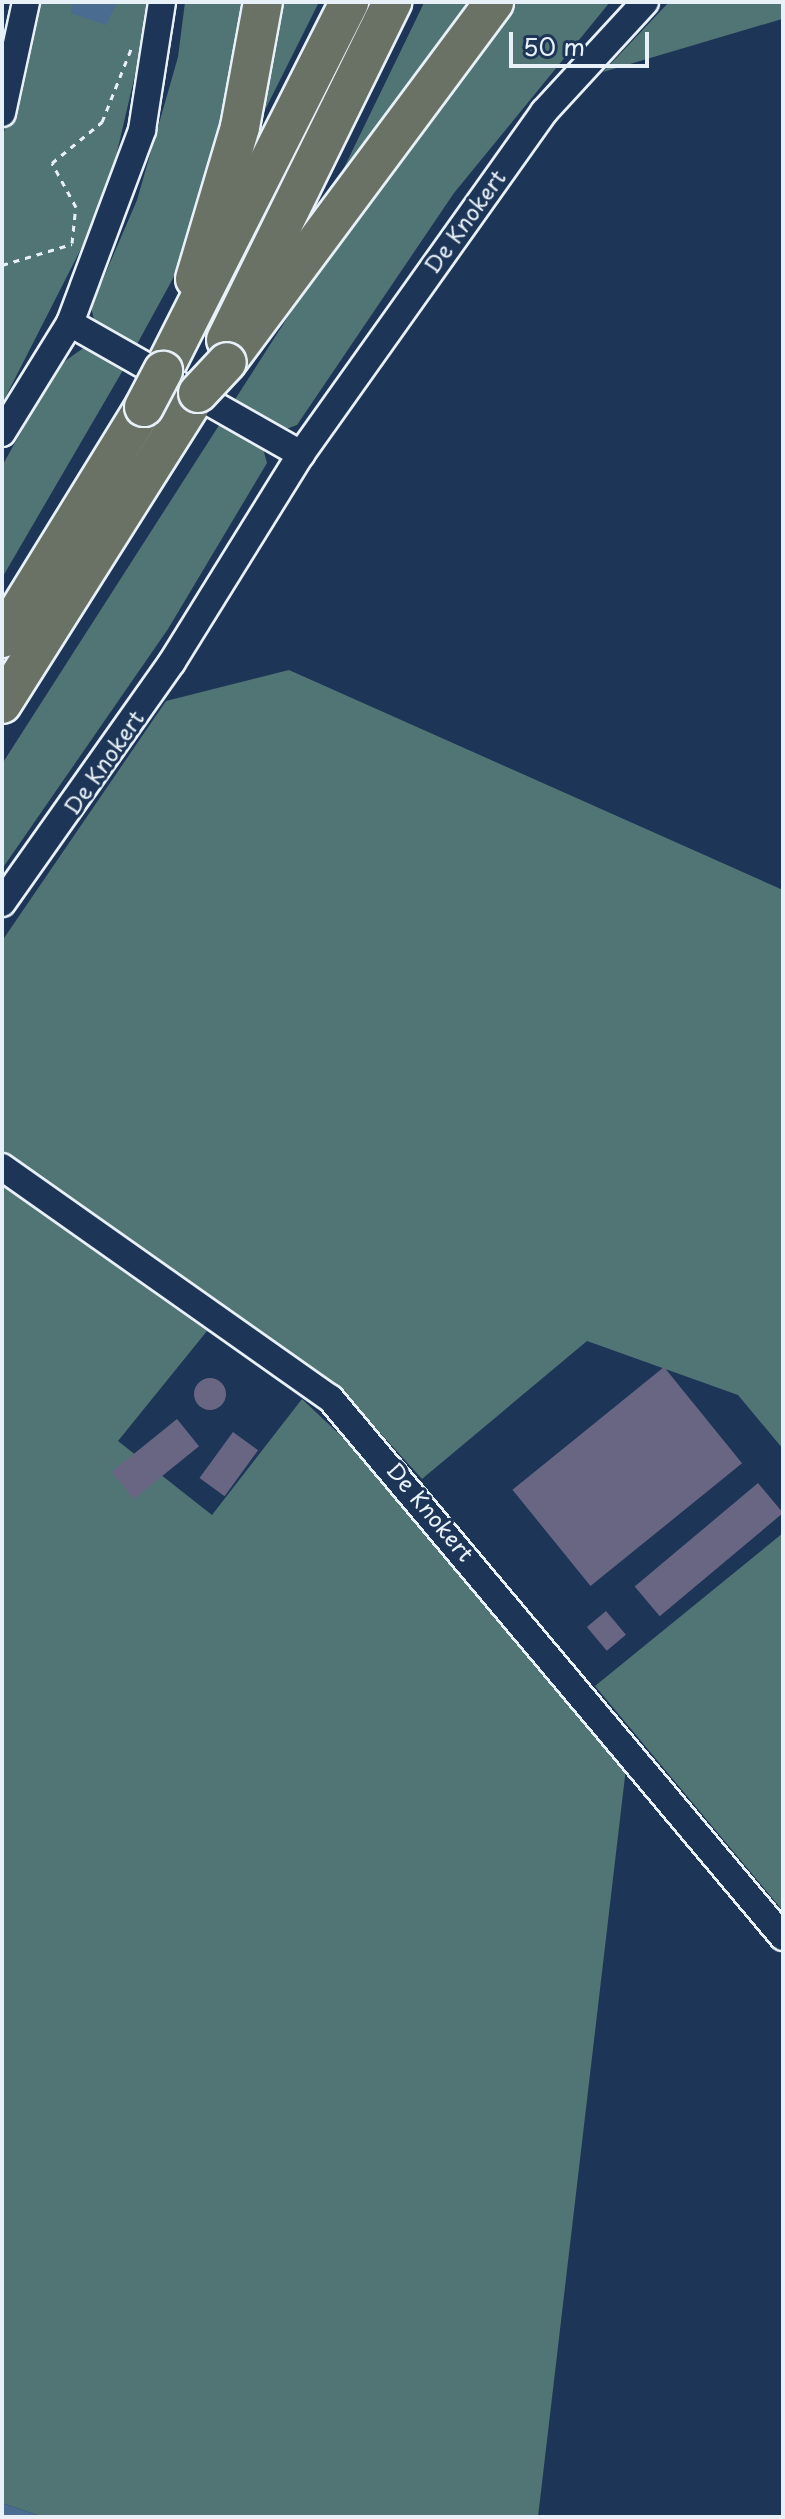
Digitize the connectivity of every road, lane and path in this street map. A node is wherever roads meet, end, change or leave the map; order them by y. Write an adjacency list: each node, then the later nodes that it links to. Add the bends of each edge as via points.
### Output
1 (26, 2): 9 (street)
2 (162, 2): 11 (street, via 142,130)
3 (263, 2): 15 (highway, via 234,150)
4 (349, 2): 15 (highway)
5 (392, 2): 14 (highway)
6 (494, 2): 14 (highway)
7 (645, 2): 17 (street, De Knokert, via 535,124)
8 (135, 40): 10 (path, via 102,122 56,161 76,207)
9 (2, 113)
10 (72, 243): 11 (path); 12 (path)
11 (98, 252): 13 (street)
12 (2, 265)
13 (70, 323): 16 (street); 17 (street)
14 (222, 359): 19 (highway, bridge)
15 (168, 363): 18 (highway, bridge)
16 (2, 433)
17 (301, 454): 20 (street, De Knokert, via 172,662)
18 (2, 638)
19 (2, 704)
20 (2, 903)
21 (2, 1167): 22 (street, De Knokert, via 330,1398)
22 (783, 1937)

